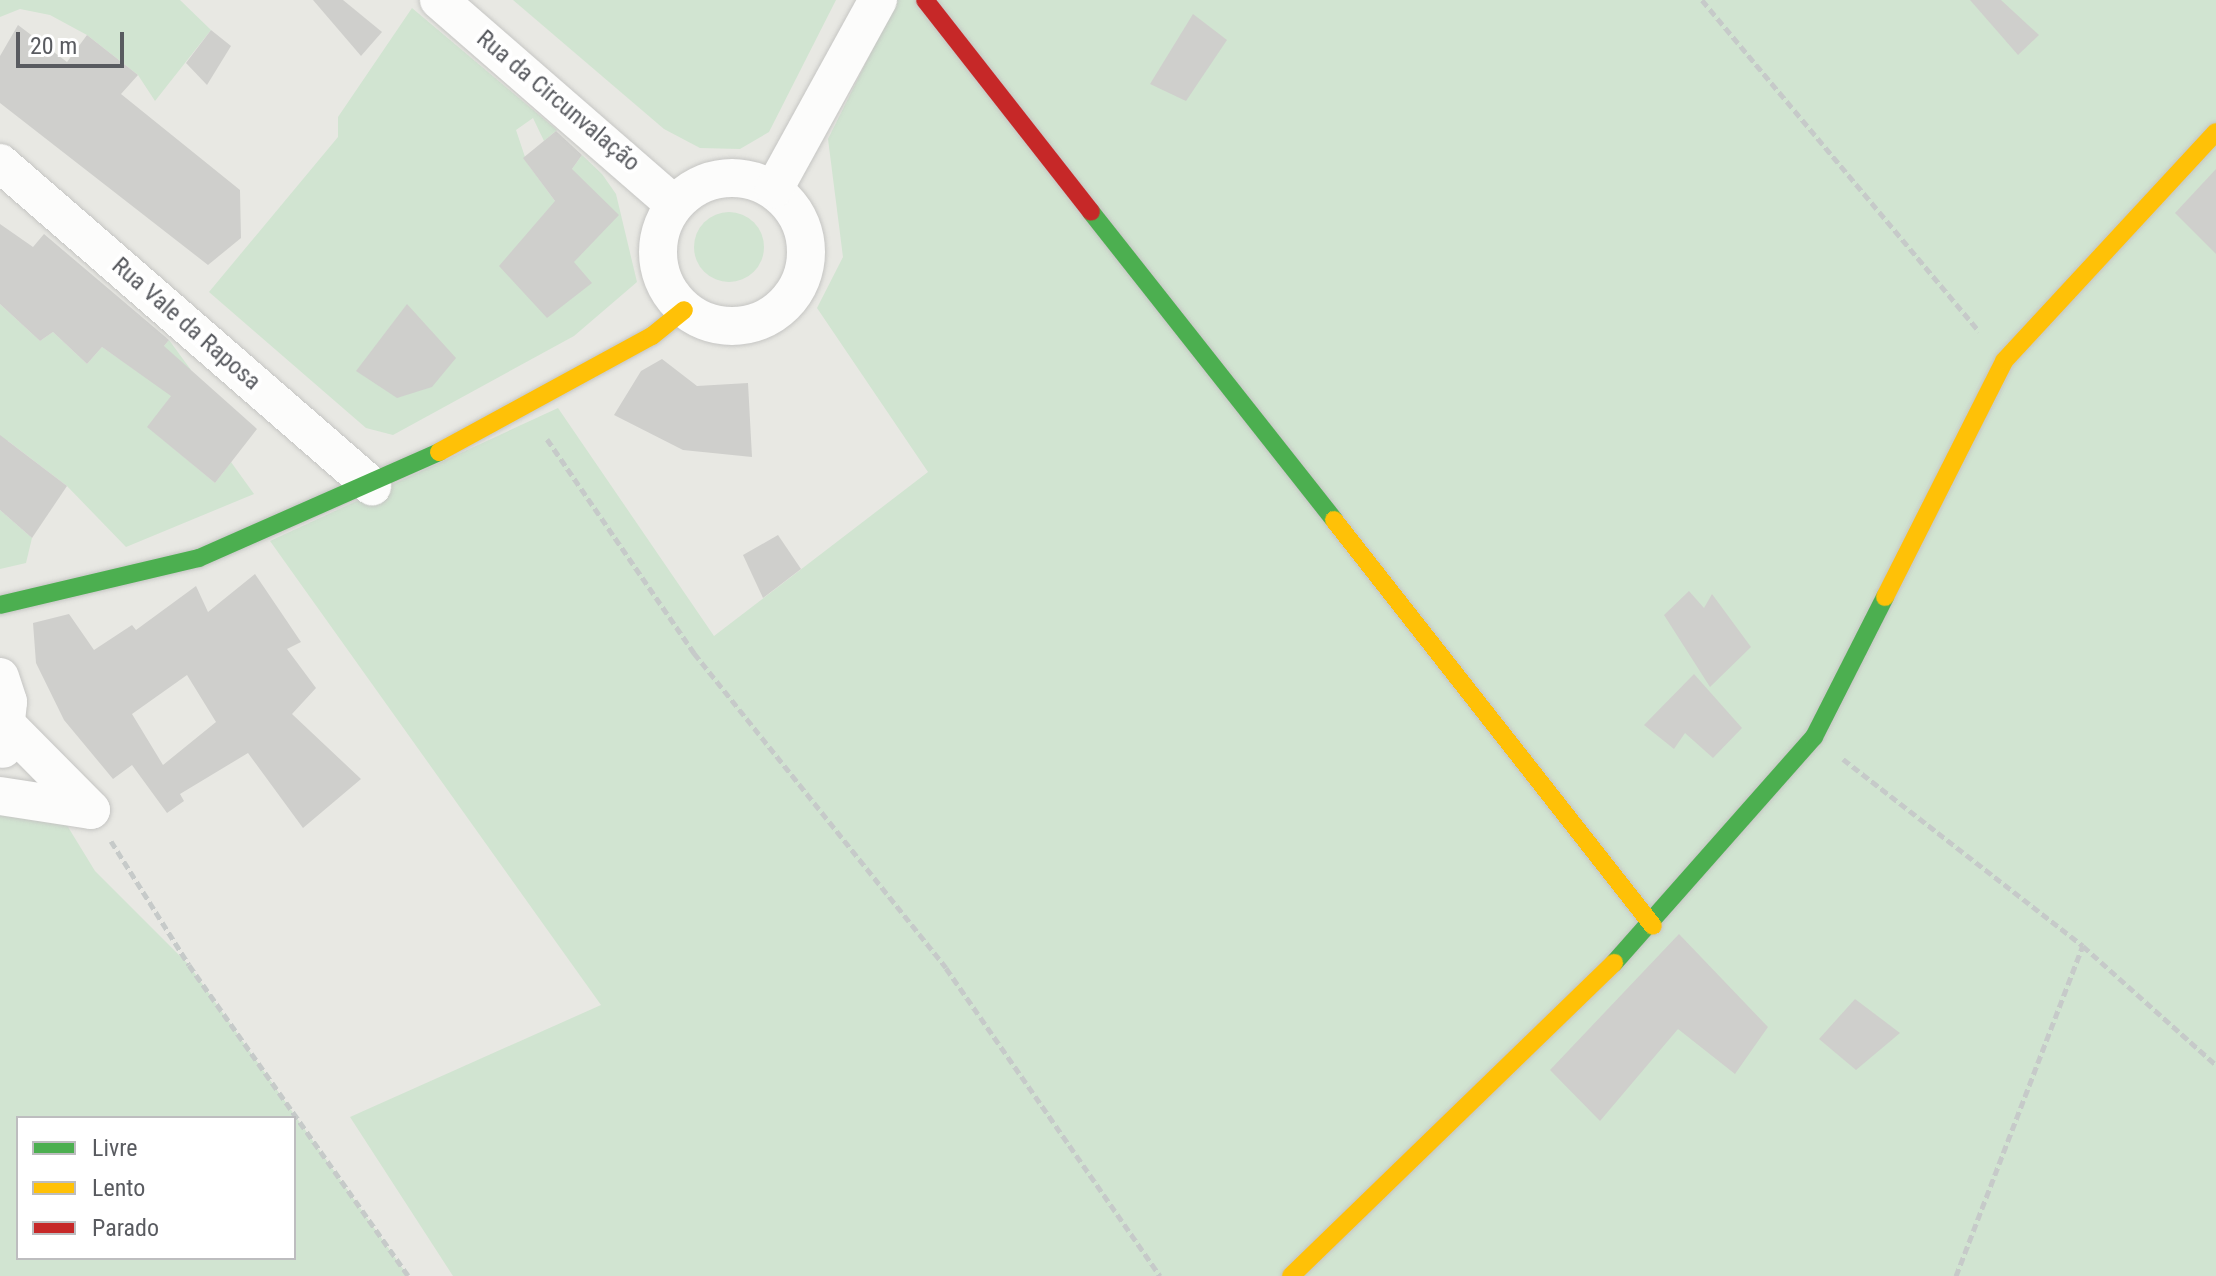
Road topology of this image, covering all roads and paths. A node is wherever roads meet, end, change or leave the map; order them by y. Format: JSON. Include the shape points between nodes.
{"nodes":[{"id":1,"x":439,"y":0,"type":"edge"},
{"id":2,"x":878,"y":0,"type":"edge"},
{"id":3,"x":925,"y":0,"type":"edge"},
{"id":4,"x":1702,"y":0,"type":"edge"},
{"id":5,"x":2216,"y":132,"type":"edge"},
{"id":6,"x":0,"y":163,"type":"edge"},
{"id":7,"x":774,"y":189,"type":"junction"},
{"id":8,"x":674,"y":204,"type":"junction"},
{"id":9,"x":684,"y":310,"type":"junction"},
{"id":10,"x":2004,"y":361,"type":"junction"},
{"id":11,"x":526,"y":409,"type":"junction"},
{"id":12,"x":372,"y":486,"type":"junction"},
{"id":13,"x":4,"y":613,"type":"edge"},
{"id":14,"x":0,"y":677,"type":"edge"},
{"id":15,"x":1814,"y":737,"type":"junction"},
{"id":16,"x":4,"y":740,"type":"edge"},
{"id":17,"x":0,"y":796,"type":"edge"},
{"id":18,"x":91,"y":810,"type":"junction"},
{"id":19,"x":1653,"y":926,"type":"junction"},
{"id":20,"x":2083,"y":946,"type":"junction"},
{"id":21,"x":2216,"y":1065,"type":"edge"},
{"id":22,"x":295,"y":1116,"type":"edge"},
{"id":23,"x":296,"y":1117,"type":"edge"},
{"id":24,"x":408,"y":1276,"type":"edge"},
{"id":25,"x":1160,"y":1276,"type":"edge"},
{"id":26,"x":1291,"y":1276,"type":"edge"},
{"id":27,"x":1956,"y":1276,"type":"edge"}],
"edges":[{"from":1,"to":8,"type":"street","name":"Rua da Circunvalação"},
{"from":2,"to":7,"type":"street"},
{"from":3,"to":19,"type":"street"},
{"from":4,"to":10,"type":"path"},
{"from":5,"to":10,"type":"street"},
{"from":6,"to":12,"type":"street","name":"Rua Vale da Raposa"},
{"from":7,"to":8,"type":"street","via":[[732,177],[691,189]]},
{"from":7,"to":9,"type":"street","via":[[803,227],[807,251],[792,297],[775,314],[741,325],[705,322]]},
{"from":8,"to":9,"type":"street","via":[[662,224],[659,270]]},
{"from":9,"to":11,"type":"street","via":[[652,336]]},
{"from":10,"to":15,"type":"street"},
{"from":11,"to":12,"type":"street"},
{"from":11,"to":25,"type":"path","via":[[694,653],[946,968]]},
{"from":12,"to":13,"type":"street","via":[[199,558]]},
{"from":14,"to":16,"type":"street"},
{"from":15,"to":19,"type":"street"},
{"from":15,"to":20,"type":"path"},
{"from":16,"to":18,"type":"street"},
{"from":17,"to":18,"type":"street"},
{"from":18,"to":22,"type":"path","via":[[189,965]]},
{"from":19,"to":26,"type":"street"},
{"from":20,"to":21,"type":"path"},
{"from":20,"to":27,"type":"path"},
{"from":23,"to":24,"type":"path"}]}
